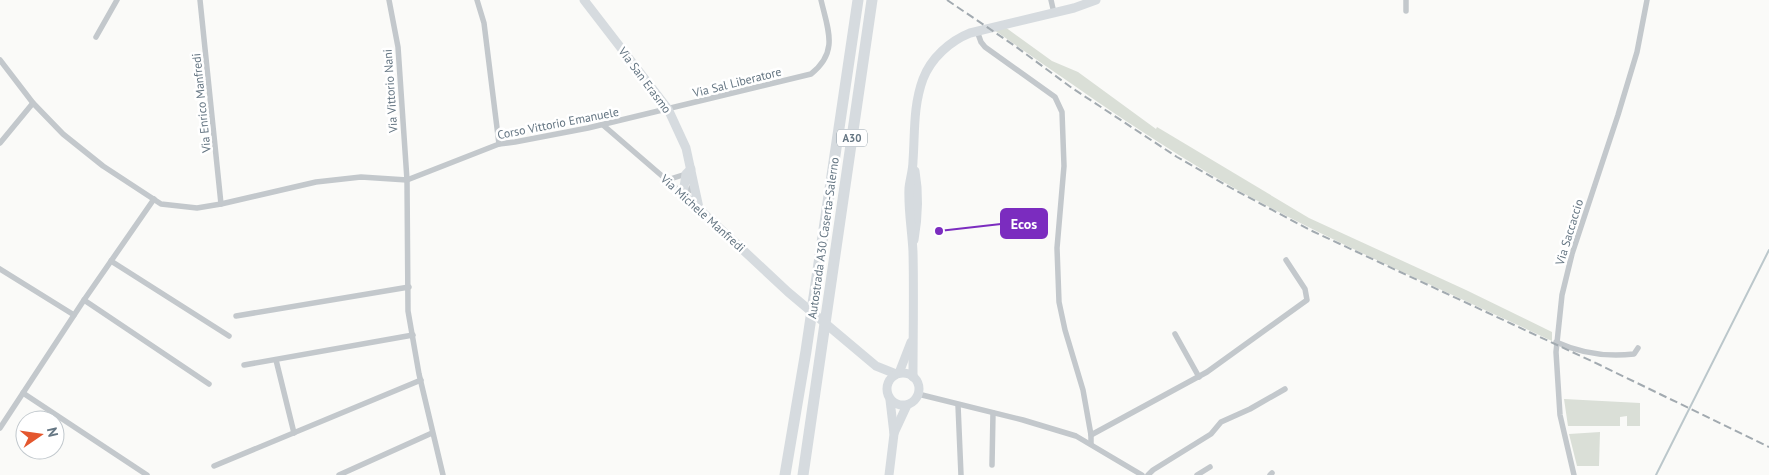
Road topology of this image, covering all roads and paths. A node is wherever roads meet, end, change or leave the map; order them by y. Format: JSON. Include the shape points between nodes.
{"nodes":[{"id":1,"x":117,"y":0,"type":"edge"},
{"id":2,"x":200,"y":0,"type":"edge"},
{"id":3,"x":389,"y":0,"type":"edge"},
{"id":4,"x":477,"y":0,"type":"edge"},
{"id":5,"x":584,"y":0,"type":"edge"},
{"id":6,"x":821,"y":0,"type":"edge"},
{"id":7,"x":858,"y":0,"type":"edge"},
{"id":8,"x":872,"y":0,"type":"edge"},
{"id":9,"x":1051,"y":0,"type":"edge"},
{"id":10,"x":1096,"y":0,"type":"edge"},
{"id":11,"x":1406,"y":0,"type":"edge"},
{"id":12,"x":1647,"y":0,"type":"edge"},
{"id":13,"x":1406,"y":11,"type":"dead end"},
{"id":14,"x":1054,"y":13,"type":"junction"},
{"id":15,"x":974,"y":32,"type":"junction"},
{"id":16,"x":96,"y":37,"type":"dead end"},
{"id":17,"x":0,"y":60,"type":"edge"},
{"id":18,"x":33,"y":103,"type":"junction"},
{"id":19,"x":668,"y":109,"type":"junction"},
{"id":20,"x":603,"y":125,"type":"junction"},
{"id":21,"x":0,"y":143,"type":"edge"},
{"id":22,"x":499,"y":144,"type":"junction"},
{"id":23,"x":688,"y":172,"type":"junction"},
{"id":24,"x":407,"y":180,"type":"junction"},
{"id":25,"x":667,"y":180,"type":"junction"},
{"id":26,"x":693,"y":185,"type":"junction"},
{"id":27,"x":683,"y":194,"type":"junction"},
{"id":28,"x":154,"y":199,"type":"junction"},
{"id":29,"x":221,"y":204,"type":"junction"},
{"id":30,"x":699,"y":208,"type":"junction"},
{"id":31,"x":1286,"y":260,"type":"dead end"},
{"id":32,"x":111,"y":261,"type":"junction"},
{"id":33,"x":0,"y":269,"type":"edge"},
{"id":34,"x":409,"y":287,"type":"junction"},
{"id":35,"x":84,"y":300,"type":"junction"},
{"id":36,"x":74,"y":315,"type":"junction"},
{"id":37,"x":236,"y":316,"type":"dead end"},
{"id":38,"x":913,"y":334,"type":"junction"},
{"id":39,"x":1175,"y":334,"type":"dead end"},
{"id":40,"x":413,"y":335,"type":"junction"},
{"id":41,"x":229,"y":336,"type":"dead end"},
{"id":42,"x":1556,"y":342,"type":"junction"},
{"id":43,"x":1638,"y":348,"type":"dead end"},
{"id":44,"x":276,"y":360,"type":"junction"},
{"id":45,"x":244,"y":365,"type":"dead end"},
{"id":46,"x":876,"y":366,"type":"junction"},
{"id":47,"x":897,"y":374,"type":"junction"},
{"id":48,"x":913,"y":377,"type":"junction"},
{"id":49,"x":1199,"y":377,"type":"junction"},
{"id":50,"x":421,"y":380,"type":"junction"},
{"id":51,"x":209,"y":384,"type":"dead end"},
{"id":52,"x":887,"y":386,"type":"junction"},
{"id":53,"x":1285,"y":389,"type":"dead end"},
{"id":54,"x":23,"y":393,"type":"junction"},
{"id":55,"x":918,"y":394,"type":"junction"},
{"id":56,"x":890,"y":400,"type":"junction"},
{"id":57,"x":958,"y":404,"type":"junction"},
{"id":58,"x":907,"y":405,"type":"junction"},
{"id":59,"x":993,"y":413,"type":"junction"},
{"id":60,"x":0,"y":428,"type":"edge"},
{"id":61,"x":294,"y":432,"type":"junction"},
{"id":62,"x":432,"y":433,"type":"junction"},
{"id":63,"x":894,"y":434,"type":"junction"},
{"id":64,"x":1091,"y":435,"type":"junction"},
{"id":65,"x":1091,"y":444,"type":"junction"},
{"id":66,"x":992,"y":465,"type":"dead end"},
{"id":67,"x":214,"y":466,"type":"dead end"},
{"id":68,"x":1210,"y":467,"type":"dead end"},
{"id":69,"x":1138,"y":474,"type":"edge"},
{"id":70,"x":147,"y":475,"type":"edge"},
{"id":71,"x":339,"y":475,"type":"edge"},
{"id":72,"x":443,"y":475,"type":"edge"},
{"id":73,"x":785,"y":475,"type":"edge"},
{"id":74,"x":803,"y":475,"type":"edge"},
{"id":75,"x":889,"y":475,"type":"edge"},
{"id":76,"x":961,"y":475,"type":"edge"},
{"id":77,"x":1148,"y":475,"type":"edge"},
{"id":78,"x":1197,"y":475,"type":"edge"},
{"id":79,"x":1574,"y":475,"type":"edge"}],
"edges":[{"from":1,"to":16,"type":"street"},
{"from":2,"to":29,"type":"street","name":"Via Enrico Manfredi"},
{"from":3,"to":24,"type":"street","name":"Via Vittorio Nani","via":[[398,47]]},
{"from":4,"to":22,"type":"street","via":[[484,23]]},
{"from":5,"to":19,"type":"main road","name":"Via San Erasmo"},
{"from":6,"to":19,"type":"street","name":"Via Sal Liberatore","via":[[830,41],[822,65],[811,74]]},
{"from":7,"to":73,"type":"highway","name":"Autostrada A30 Caserta-Salerno","number":"A30"},
{"from":8,"to":74,"type":"highway","name":"Autostrada A30 Caserta-Salerno","number":"A30"},
{"from":9,"to":14,"type":"street"},
{"from":10,"to":14,"type":"main road"},
{"from":11,"to":13,"type":"street"},
{"from":12,"to":42,"type":"street","name":"Via Saccaccio","via":[[1637,52],[1572,254],[1562,295]]},
{"from":14,"to":15,"type":"main road"},
{"from":15,"to":38,"type":"main road","via":[[948,45],[937,56],[924,77],[915,114],[909,187]]},
{"from":15,"to":64,"type":"street","via":[[985,47],[1055,97],[1062,112],[1064,166],[1057,248],[1059,302],[1083,390]]},
{"from":17,"to":18,"type":"street"},
{"from":18,"to":21,"type":"street"},
{"from":18,"to":28,"type":"street","via":[[63,134],[103,166]]},
{"from":19,"to":20,"type":"street","name":"Corso Vittorio Emanuele"},
{"from":19,"to":23,"type":"main road","name":"Via San Erasmo","via":[[686,148]]},
{"from":20,"to":22,"type":"street","name":"Corso Vittorio Emanuele"},
{"from":20,"to":25,"type":"street","name":"Via Michele Manfredi"},
{"from":22,"to":24,"type":"street","name":"Corso Vittorio Emanuele"},
{"from":23,"to":25,"type":"street"},
{"from":23,"to":26,"type":"main road","name":"Via San Erasmo"},
{"from":23,"to":27,"type":"main road","name":"Via San Erasmo"},
{"from":24,"to":29,"type":"street","name":"Corso Vittorio Emanuele","via":[[361,177],[316,182]]},
{"from":24,"to":34,"type":"street","name":"Via Vittorio Nani"},
{"from":25,"to":27,"type":"street","name":"Via Michele Manfredi"},
{"from":26,"to":27,"type":"street"},
{"from":26,"to":30,"type":"main road","name":"Via San Erasmo"},
{"from":27,"to":30,"type":"main road","name":"Via Michele Manfredi"},
{"from":28,"to":29,"type":"street","name":"Corso Vittorio Emanuele","via":[[161,204],[197,208]]},
{"from":28,"to":32,"type":"street"},
{"from":30,"to":46,"type":"main road","name":"Via Michele Manfredi"},
{"from":31,"to":49,"type":"street","via":[[1305,289],[1307,300]]},
{"from":32,"to":35,"type":"street"},
{"from":32,"to":41,"type":"street"},
{"from":33,"to":36,"type":"street"},
{"from":34,"to":37,"type":"street"},
{"from":34,"to":40,"type":"street","name":"Via Vittorio Nani","via":[[408,311]]},
{"from":35,"to":36,"type":"street"},
{"from":35,"to":51,"type":"street"},
{"from":36,"to":54,"type":"street"},
{"from":38,"to":47,"type":"main road"},
{"from":38,"to":48,"type":"main road"},
{"from":39,"to":49,"type":"street"},
{"from":40,"to":44,"type":"street"},
{"from":40,"to":50,"type":"street","name":"Via Vittorio Nani"},
{"from":42,"to":43,"type":"street","via":[[1580,351],[1608,354],[1634,354]]},
{"from":42,"to":79,"type":"street","name":"Via Saccaccio","via":[[1560,415]]},
{"from":44,"to":45,"type":"street"},
{"from":44,"to":61,"type":"street"},
{"from":46,"to":47,"type":"main road"},
{"from":46,"to":52,"type":"main road"},
{"from":47,"to":48,"type":"main road"},
{"from":47,"to":52,"type":"main road","via":[[891,377]]},
{"from":48,"to":55,"type":"main road","via":[[918,385]]},
{"from":49,"to":64,"type":"street"},
{"from":50,"to":61,"type":"street"},
{"from":50,"to":62,"type":"street","name":"Via Vittorio Nani"},
{"from":52,"to":56,"type":"main road"},
{"from":53,"to":77,"type":"street","via":[[1220,422],[1211,434]]},
{"from":54,"to":60,"type":"street"},
{"from":54,"to":70,"type":"street"},
{"from":55,"to":57,"type":"street"},
{"from":55,"to":58,"type":"main road"},
{"from":56,"to":58,"type":"main road","via":[[898,405]]},
{"from":56,"to":63,"type":"main road"},
{"from":57,"to":59,"type":"street"},
{"from":57,"to":76,"type":"street"},
{"from":58,"to":63,"type":"main road"},
{"from":59,"to":65,"type":"street","via":[[1076,436]]},
{"from":59,"to":66,"type":"street"},
{"from":61,"to":67,"type":"street"},
{"from":62,"to":71,"type":"street"},
{"from":62,"to":72,"type":"street","name":"Via Vittorio Nani"},
{"from":63,"to":75,"type":"main road"},
{"from":64,"to":65,"type":"street"},
{"from":65,"to":69,"type":"street"},
{"from":68,"to":78,"type":"street"}]}
